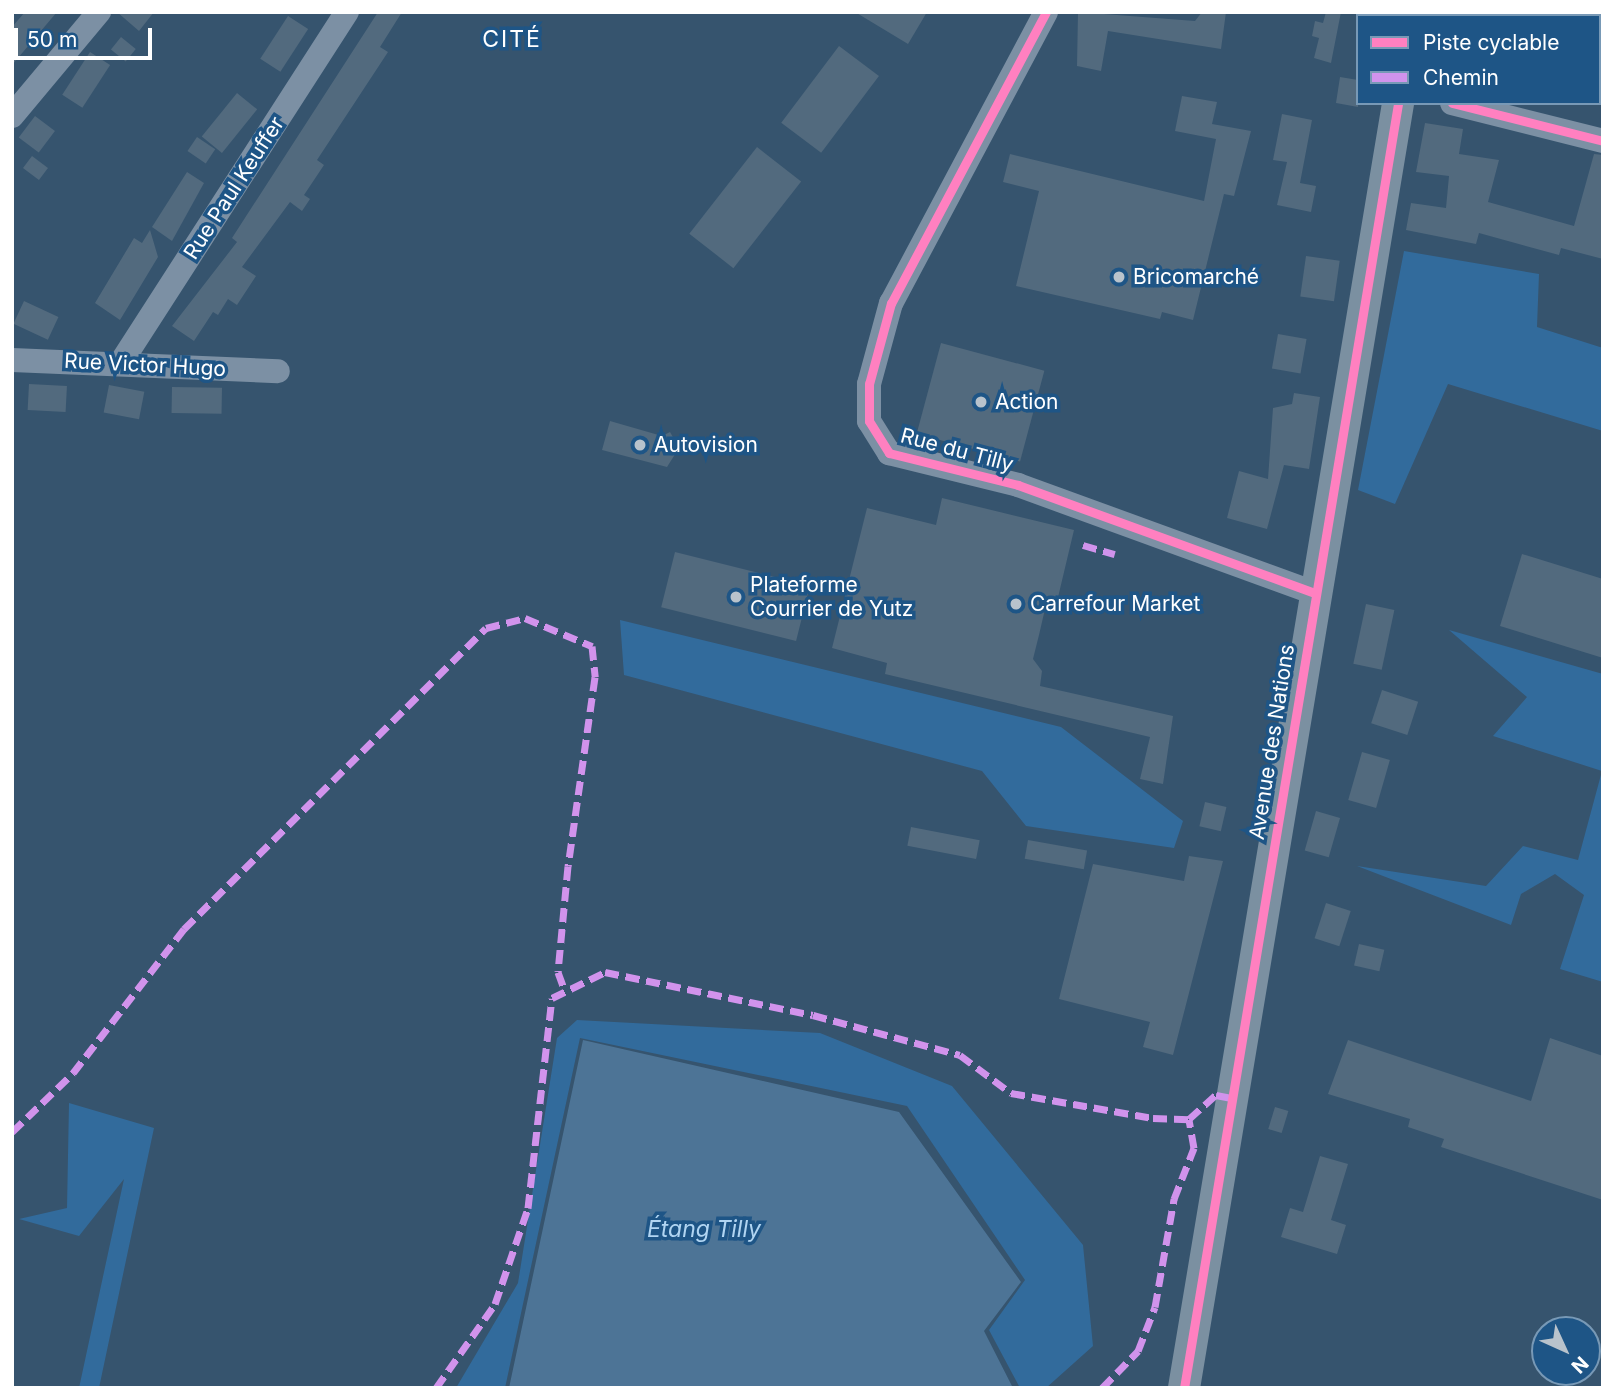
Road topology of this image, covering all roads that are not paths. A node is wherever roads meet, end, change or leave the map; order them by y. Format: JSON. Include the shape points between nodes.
{"nodes":[{"id":1,"x":99,"y":12,"type":"edge"},
{"id":2,"x":347,"y":12,"type":"edge"},
{"id":3,"x":1046,"y":12,"type":"edge"},
{"id":4,"x":1398,"y":105,"type":"edge"},
{"id":5,"x":1460,"y":105,"type":"edge"},
{"id":6,"x":12,"y":116,"type":"edge"},
{"id":7,"x":1603,"y":141,"type":"edge"},
{"id":8,"x":12,"y":360,"type":"edge"},
{"id":9,"x":120,"y":364,"type":"junction"},
{"id":10,"x":278,"y":371,"type":"dead end"},
{"id":11,"x":1314,"y":593,"type":"junction"},
{"id":12,"x":1184,"y":1388,"type":"edge"}],
"edges":[{"from":1,"to":6,"type":"street"},
{"from":2,"to":9,"type":"street","name":"Rue Paul Keuffer"},
{"from":3,"to":11,"type":"street","name":"Rue du Tilly","via":[[891,303],[869,384],[869,421],[889,453],[1018,485]]},
{"from":4,"to":11,"type":"main road","name":"Avenue des Nations"},
{"from":5,"to":7,"type":"street"},
{"from":8,"to":9,"type":"street","name":"Rue Victor Hugo"},
{"from":9,"to":10,"type":"street","name":"Rue Victor Hugo"},
{"from":11,"to":12,"type":"main road","name":"Avenue des Nations"}]}
